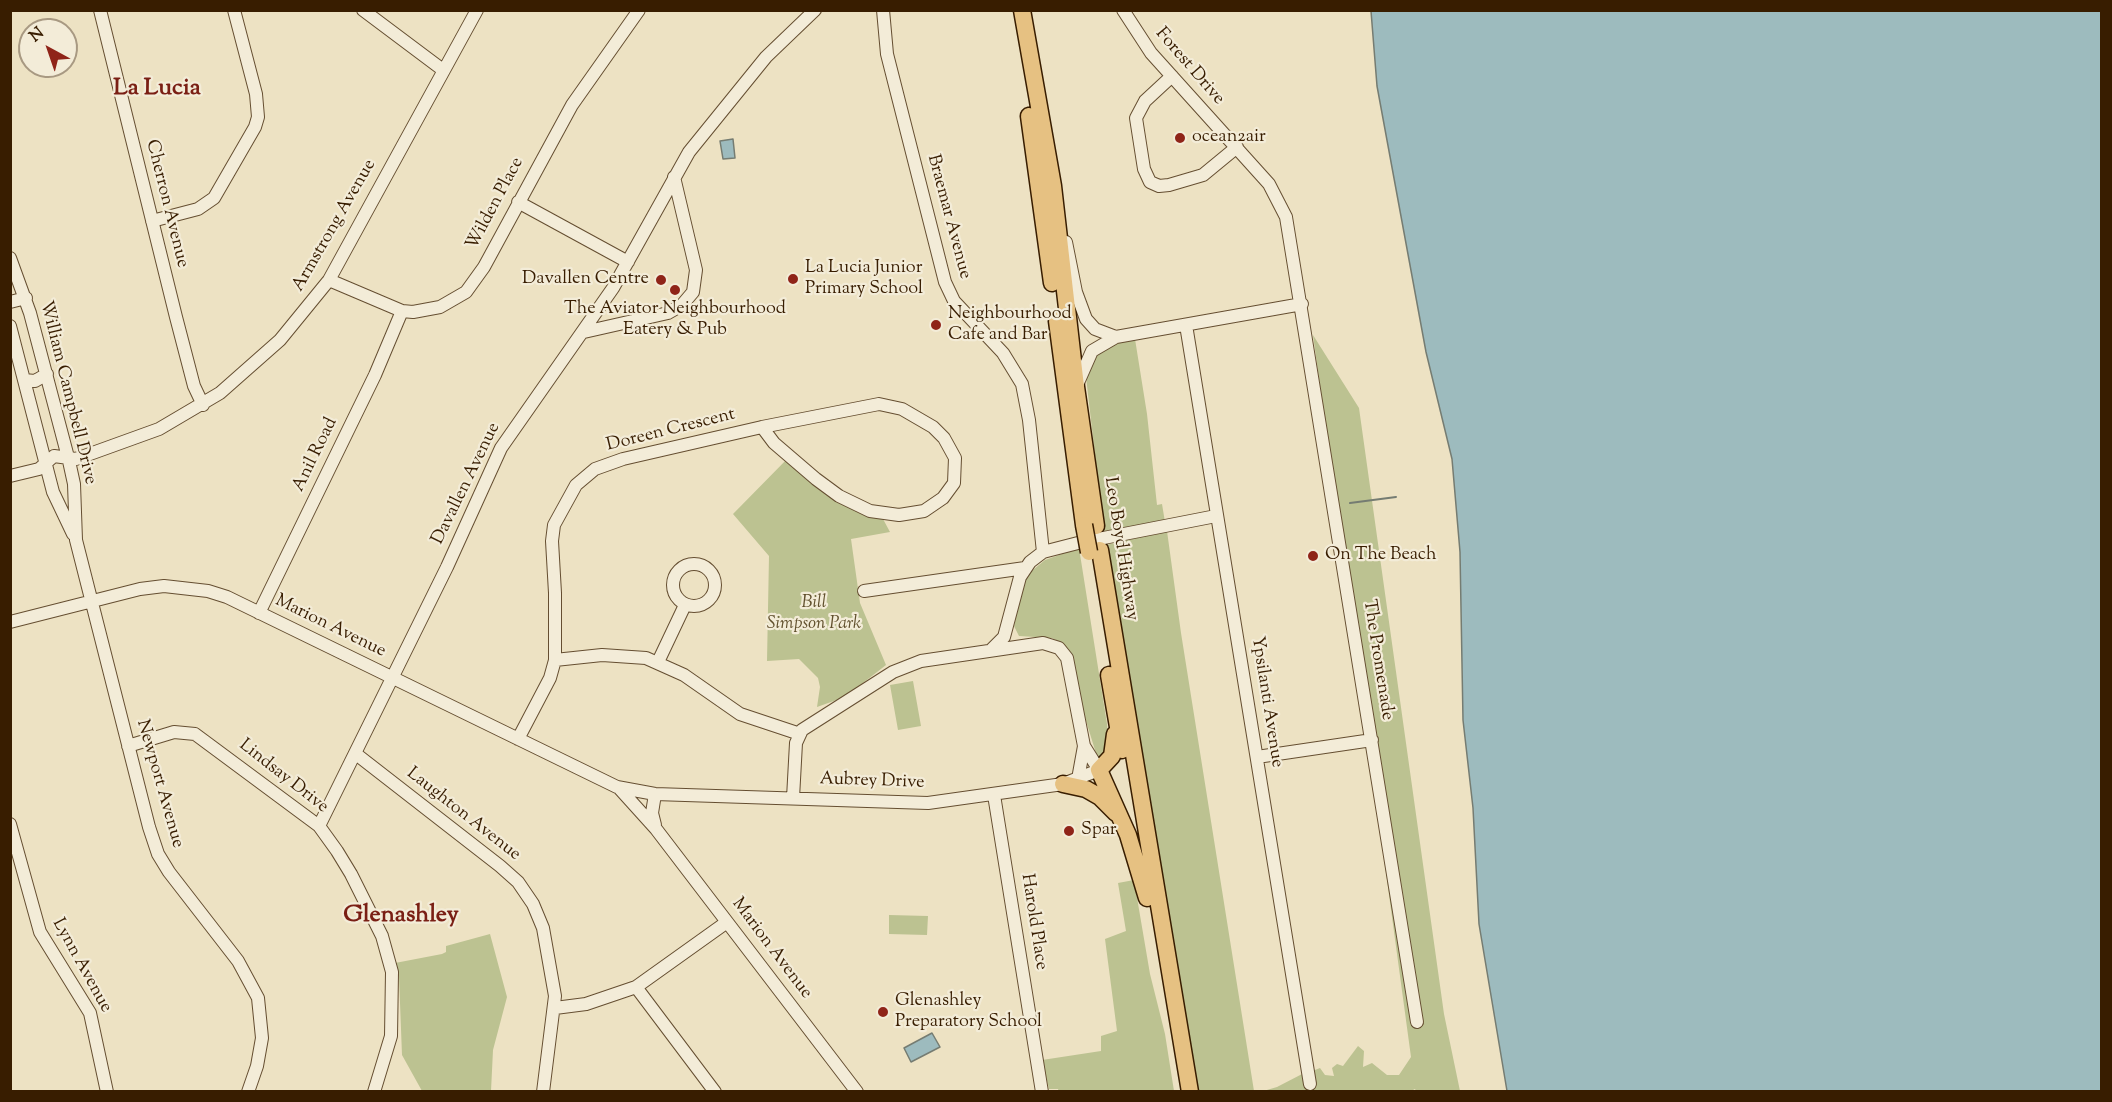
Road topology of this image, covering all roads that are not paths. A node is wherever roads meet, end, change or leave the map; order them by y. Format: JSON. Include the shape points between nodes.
{"nodes":[{"id":1,"x":100,"y":10,"type":"edge"},
{"id":2,"x":234,"y":10,"type":"edge"},
{"id":3,"x":363,"y":10,"type":"edge"},
{"id":4,"x":477,"y":10,"type":"edge"},
{"id":5,"x":639,"y":10,"type":"edge"},
{"id":6,"x":815,"y":10,"type":"edge"},
{"id":7,"x":883,"y":10,"type":"edge"},
{"id":8,"x":1010,"y":10,"type":"edge"},
{"id":9,"x":1022,"y":10,"type":"edge"},
{"id":10,"x":1123,"y":10,"type":"edge"},
{"id":11,"x":443,"y":70,"type":"junction"},
{"id":12,"x":1172,"y":76,"type":"junction"},
{"id":13,"x":1237,"y":147,"type":"junction"},
{"id":14,"x":674,"y":177,"type":"junction"},
{"id":15,"x":1053,"y":186,"type":"junction"},
{"id":16,"x":661,"y":201,"type":"junction"},
{"id":17,"x":518,"y":202,"type":"junction"},
{"id":18,"x":683,"y":214,"type":"junction"},
{"id":19,"x":152,"y":221,"type":"junction"},
{"id":20,"x":10,"y":258,"type":"edge"},
{"id":21,"x":628,"y":262,"type":"junction"},
{"id":22,"x":329,"y":280,"type":"junction"},
{"id":23,"x":26,"y":298,"type":"junction"},
{"id":24,"x":10,"y":302,"type":"edge"},
{"id":25,"x":1302,"y":304,"type":"junction"},
{"id":26,"x":402,"y":310,"type":"junction"},
{"id":27,"x":1186,"y":325,"type":"junction"},
{"id":28,"x":10,"y":326,"type":"edge"},
{"id":29,"x":584,"y":332,"type":"junction"},
{"id":30,"x":1116,"y":337,"type":"junction"},
{"id":31,"x":43,"y":358,"type":"junction"},
{"id":32,"x":20,"y":363,"type":"junction"},
{"id":33,"x":47,"y":374,"type":"junction"},
{"id":34,"x":24,"y":380,"type":"junction"},
{"id":35,"x":1076,"y":387,"type":"junction"},
{"id":36,"x":203,"y":405,"type":"junction"},
{"id":37,"x":762,"y":427,"type":"junction"},
{"id":38,"x":71,"y":461,"type":"junction"},
{"id":39,"x":44,"y":468,"type":"junction"},
{"id":40,"x":10,"y":476,"type":"edge"},
{"id":41,"x":1216,"y":516,"type":"junction"},
{"id":42,"x":1090,"y":526,"type":"junction"},
{"id":43,"x":76,"y":540,"type":"junction"},
{"id":44,"x":1094,"y":551,"type":"junction"},
{"id":45,"x":1043,"y":552,"type":"junction"},
{"id":46,"x":1025,"y":568,"type":"junction"},
{"id":47,"x":864,"y":591,"type":"dead end"},
{"id":48,"x":92,"y":601,"type":"junction"},
{"id":49,"x":685,"y":605,"type":"dead end"},
{"id":50,"x":259,"y":613,"type":"junction"},
{"id":51,"x":10,"y":622,"type":"edge"},
{"id":52,"x":1007,"y":627,"type":"junction"},
{"id":53,"x":1027,"y":645,"type":"junction"},
{"id":54,"x":991,"y":650,"type":"junction"},
{"id":55,"x":555,"y":660,"type":"junction"},
{"id":56,"x":658,"y":662,"type":"junction"},
{"id":57,"x":393,"y":677,"type":"junction"},
{"id":58,"x":1116,"y":718,"type":"junction"},
{"id":59,"x":800,"y":734,"type":"junction"},
{"id":60,"x":518,"y":739,"type":"junction"},
{"id":61,"x":1372,"y":741,"type":"junction"},
{"id":62,"x":128,"y":746,"type":"junction"},
{"id":63,"x":1084,"y":746,"type":"junction"},
{"id":64,"x":356,"y":754,"type":"junction"},
{"id":65,"x":1257,"y":757,"type":"junction"},
{"id":66,"x":1099,"y":770,"type":"junction"},
{"id":67,"x":1070,"y":782,"type":"junction"},
{"id":68,"x":617,"y":787,"type":"junction"},
{"id":69,"x":640,"y":793,"type":"joint"},
{"id":70,"x":655,"y":794,"type":"junction"},
{"id":71,"x":994,"y":795,"type":"junction"},
{"id":72,"x":793,"y":798,"type":"junction"},
{"id":73,"x":10,"y":824,"type":"edge"},
{"id":74,"x":320,"y":826,"type":"junction"},
{"id":75,"x":656,"y":829,"type":"junction"},
{"id":76,"x":1128,"y":835,"type":"junction"},
{"id":77,"x":1147,"y":898,"type":"junction"},
{"id":78,"x":727,"y":922,"type":"junction"},
{"id":79,"x":636,"y":987,"type":"junction"},
{"id":80,"x":555,"y":1008,"type":"junction"},
{"id":81,"x":1417,"y":1022,"type":"dead end"},
{"id":82,"x":1310,"y":1084,"type":"dead end"},
{"id":83,"x":107,"y":1092,"type":"edge"},
{"id":84,"x":248,"y":1092,"type":"edge"},
{"id":85,"x":374,"y":1092,"type":"edge"},
{"id":86,"x":543,"y":1092,"type":"edge"},
{"id":87,"x":715,"y":1092,"type":"edge"},
{"id":88,"x":857,"y":1092,"type":"edge"},
{"id":89,"x":1042,"y":1092,"type":"edge"},
{"id":90,"x":1179,"y":1092,"type":"edge"},
{"id":91,"x":1190,"y":1092,"type":"edge"}],
"edges":[{"from":1,"to":19,"type":"street","name":"Cherron Avenue"},
{"from":2,"to":19,"type":"street","via":[[256,94],[255,127],[214,198],[198,208]]},
{"from":3,"to":11,"type":"street"},
{"from":4,"to":11,"type":"street","name":"Armstrong Avenue"},
{"from":5,"to":17,"type":"street","name":"Wilden Place","via":[[594,70]]},
{"from":6,"to":14,"type":"street","name":"Davallen Avenue","via":[[734,93]]},
{"from":7,"to":45,"type":"street","name":"Braemar Avenue","via":[[887,54],[945,282],[961,310],[1003,353],[1022,384]]},
{"from":8,"to":42,"type":"highway","name":"Leo Boyd Highway"},
{"from":9,"to":15,"type":"highway","name":"Leo Boyd Highway"},
{"from":10,"to":12,"type":"street","name":"Forest Drive","via":[[1143,43]]},
{"from":11,"to":22,"type":"street","name":"Armstrong Avenue"},
{"from":12,"to":13,"type":"street","name":"Forest Drive"},
{"from":12,"to":13,"type":"street","via":[[1145,101],[1136,118],[1144,169],[1150,182],[1169,185],[1195,178]]},
{"from":13,"to":25,"type":"street","name":"Forest Drive","via":[[1283,207]]},
{"from":14,"to":16,"type":"street","name":"Davallen Avenue"},
{"from":14,"to":18,"type":"street"},
{"from":15,"to":30,"type":"street","via":[[1080,306],[1095,329]]},
{"from":15,"to":35,"type":"highway","name":"Leo Boyd Highway"},
{"from":16,"to":18,"type":"street"},
{"from":16,"to":21,"type":"street","name":"Davallen Avenue"},
{"from":17,"to":21,"type":"street"},
{"from":17,"to":26,"type":"street","name":"Wilden Place","via":[[484,267],[466,292],[433,309]]},
{"from":18,"to":29,"type":"street","via":[[696,270],[696,285],[688,298],[676,309],[656,317]]},
{"from":19,"to":36,"type":"street","name":"Cherron Avenue","via":[[194,386]]},
{"from":20,"to":23,"type":"street","name":"William Campbell Drive"},
{"from":21,"to":29,"type":"street","name":"Davallen Avenue"},
{"from":22,"to":26,"type":"street","name":"Wilden Place"},
{"from":22,"to":36,"type":"street","name":"Armstrong Avenue","via":[[280,340]]},
{"from":23,"to":24,"type":"street"},
{"from":23,"to":31,"type":"street","name":"William Campbell Drive"},
{"from":25,"to":27,"type":"street"},
{"from":25,"to":61,"type":"street","name":"The Promenade"},
{"from":26,"to":50,"type":"street","name":"Anil Road","via":[[375,375]]},
{"from":27,"to":30,"type":"street"},
{"from":27,"to":41,"type":"street","name":"Ypsilanti Avenue"},
{"from":28,"to":32,"type":"street","name":"William Campbell Drive"},
{"from":29,"to":57,"type":"street","name":"Davallen Avenue","via":[[501,448]]},
{"from":30,"to":35,"type":"street","via":[[1092,351]]},
{"from":31,"to":32,"type":"street","via":[[31,357]]},
{"from":31,"to":33,"type":"street","name":"William Campbell Drive"},
{"from":32,"to":34,"type":"street","name":"William Campbell Drive"},
{"from":33,"to":34,"type":"street","via":[[35,381]]},
{"from":33,"to":38,"type":"street","name":"William Campbell Drive"},
{"from":34,"to":39,"type":"street","name":"William Campbell Drive"},
{"from":35,"to":42,"type":"highway","name":"Leo Boyd Highway"},
{"from":36,"to":38,"type":"street","name":"Armstrong Avenue","via":[[139,438]]},
{"from":37,"to":37,"type":"street","name":"Doreen Crescent","via":[[870,404],[894,406],[933,427],[944,438],[955,458],[954,483],[943,498],[924,511],[899,515],[870,511],[816,479],[774,443]]},
{"from":37,"to":55,"type":"street","name":"Doreen Crescent","via":[[623,459],[595,469],[576,484],[561,507],[553,530]]},
{"from":38,"to":39,"type":"street","via":[[54,456]]},
{"from":38,"to":39,"type":"street","via":[[60,475]]},
{"from":38,"to":43,"type":"street","name":"William Campbell Drive"},
{"from":39,"to":40,"type":"street"},
{"from":39,"to":43,"type":"street","name":"William Campbell Drive"},
{"from":41,"to":45,"type":"street"},
{"from":41,"to":65,"type":"street","name":"Ypsilanti Avenue"},
{"from":42,"to":44,"type":"highway","name":"Leo Boyd Highway"},
{"from":43,"to":48,"type":"street","name":"William Campbell Drive"},
{"from":44,"to":58,"type":"highway","name":"Leo Boyd Highway"},
{"from":44,"to":91,"type":"highway","name":"Leo Boyd Highway"},
{"from":45,"to":46,"type":"street"},
{"from":46,"to":47,"type":"street"},
{"from":46,"to":52,"type":"street"},
{"from":48,"to":50,"type":"street","name":"Marion Avenue","via":[[140,589],[185,587],[226,597]]},
{"from":48,"to":51,"type":"street","name":"Marion Avenue"},
{"from":48,"to":62,"type":"street","name":"Newport Avenue"},
{"from":49,"to":56,"type":"street"},
{"from":50,"to":57,"type":"street","name":"Marion Avenue"},
{"from":52,"to":53,"type":"street"},
{"from":52,"to":54,"type":"street","via":[[1003,641]]},
{"from":53,"to":54,"type":"street"},
{"from":53,"to":63,"type":"street","via":[[1054,645],[1067,658]]},
{"from":54,"to":59,"type":"street","via":[[908,665],[825,714]]},
{"from":55,"to":56,"type":"street","via":[[615,655]]},
{"from":55,"to":60,"type":"street","name":"Doreen Crescent","via":[[550,678]]},
{"from":56,"to":59,"type":"street","via":[[740,714]]},
{"from":57,"to":60,"type":"street","name":"Marion Avenue"},
{"from":57,"to":64,"type":"street","name":"Davallen Avenue"},
{"from":58,"to":66,"type":"highway","via":[[1112,756]]},
{"from":58,"to":77,"type":"highway","name":"Leo Boyd Highway"},
{"from":59,"to":72,"type":"street"},
{"from":60,"to":68,"type":"street","name":"Marion Avenue"},
{"from":61,"to":65,"type":"street"},
{"from":61,"to":81,"type":"street","name":"The Promenade"},
{"from":62,"to":74,"type":"street","name":"Lindsay Drive","via":[[174,732],[195,734]]},
{"from":62,"to":84,"type":"street","name":"Newport Avenue","via":[[158,854],[181,890],[238,961],[258,998],[262,1038]]},
{"from":63,"to":66,"type":"street"},
{"from":63,"to":67,"type":"street"},
{"from":64,"to":74,"type":"street","name":"Davallen Avenue"},
{"from":64,"to":80,"type":"street","name":"Laughton Avenue","via":[[500,866],[525,891],[543,928]]},
{"from":65,"to":82,"type":"street","name":"Ypsilanti Avenue"},
{"from":66,"to":67,"type":"street","name":"Aubrey Drive"},
{"from":66,"to":76,"type":"highway"},
{"from":67,"to":71,"type":"street","name":"Aubrey Drive"},
{"from":67,"to":76,"type":"highway","via":[[1100,796],[1116,813]]},
{"from":68,"to":69,"type":"street","name":"Marion Avenue"},
{"from":68,"to":75,"type":"street","name":"Marion Avenue"},
{"from":69,"to":70,"type":"street","name":"Aubrey Drive"},
{"from":70,"to":72,"type":"street","name":"Aubrey Drive"},
{"from":70,"to":75,"type":"street","via":[[652,813]]},
{"from":71,"to":72,"type":"street","name":"Aubrey Drive","via":[[928,803]]},
{"from":71,"to":89,"type":"street","name":"Harold Place"},
{"from":73,"to":83,"type":"street","name":"Lynn Avenue","via":[[40,932],[92,1019]]},
{"from":74,"to":85,"type":"street","name":"Lindsay Drive","via":[[368,905],[392,972],[392,1036]]},
{"from":75,"to":78,"type":"street","name":"Marion Avenue"},
{"from":76,"to":77,"type":"highway"},
{"from":77,"to":90,"type":"highway","name":"Leo Boyd Highway"},
{"from":78,"to":79,"type":"street"},
{"from":78,"to":88,"type":"street","name":"Marion Avenue"},
{"from":79,"to":80,"type":"street","via":[[586,1004]]},
{"from":79,"to":87,"type":"street"},
{"from":80,"to":86,"type":"street","name":"Laughton Avenue"}]}
